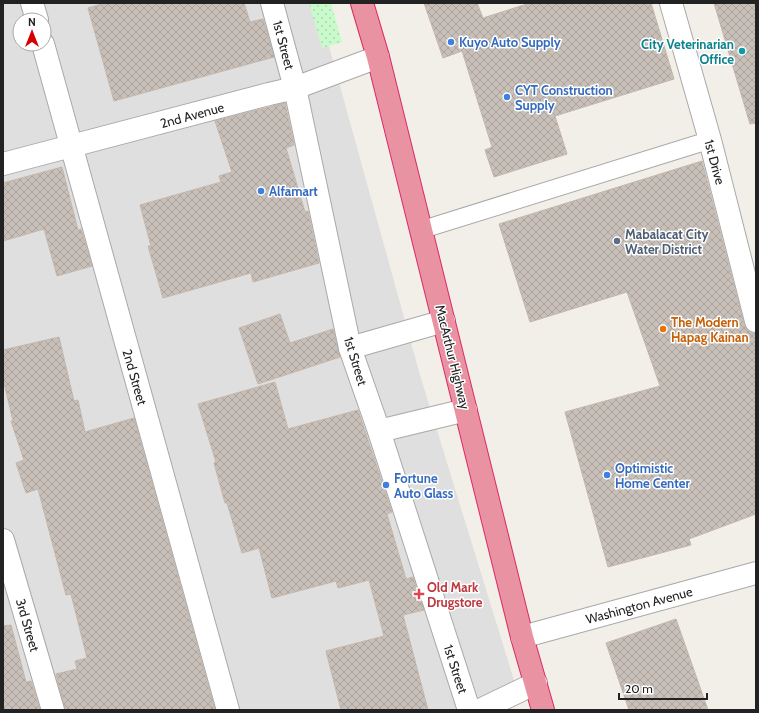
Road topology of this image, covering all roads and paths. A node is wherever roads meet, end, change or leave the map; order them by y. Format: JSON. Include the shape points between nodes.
{"nodes":[{"id":1,"x":272,"y":3,"type":"edge"},
{"id":2,"x":362,"y":3,"type":"edge"},
{"id":3,"x":671,"y":3,"type":"edge"},
{"id":4,"x":45,"y":52,"type":"edge"},
{"id":5,"x":378,"y":57,"type":"junction"},
{"id":6,"x":295,"y":88,"type":"junction"},
{"id":7,"x":710,"y":140,"type":"junction"},
{"id":8,"x":71,"y":147,"type":"junction"},
{"id":9,"x":3,"y":164,"type":"edge"},
{"id":10,"x":421,"y":230,"type":"junction"},
{"id":11,"x":444,"y":321,"type":"junction"},
{"id":12,"x":756,"y":321,"type":"edge"},
{"id":13,"x":350,"y":348,"type":"junction"},
{"id":14,"x":466,"y":410,"type":"junction"},
{"id":15,"x":379,"y":431,"type":"junction"},
{"id":16,"x":3,"y":540,"type":"edge"},
{"id":17,"x":756,"y":573,"type":"edge"},
{"id":18,"x":522,"y":637,"type":"junction"},
{"id":19,"x":536,"y":683,"type":"junction"},
{"id":20,"x":52,"y":710,"type":"edge"},
{"id":21,"x":228,"y":710,"type":"edge"},
{"id":22,"x":469,"y":710,"type":"edge"},
{"id":23,"x":480,"y":710,"type":"edge"},
{"id":24,"x":543,"y":710,"type":"edge"}],
"edges":[{"from":1,"to":6,"type":"street","name":"1st Street"},
{"from":2,"to":5,"type":"highway","name":"MacArthur Highway"},
{"from":3,"to":7,"type":"street","name":"1st Drive"},
{"from":4,"to":8,"type":"street","name":"2nd Street"},
{"from":5,"to":6,"type":"street","name":"2nd Avenue"},
{"from":5,"to":10,"type":"highway","name":"MacArthur Highway"},
{"from":6,"to":8,"type":"street","name":"2nd Avenue"},
{"from":6,"to":13,"type":"street","name":"1st Street"},
{"from":7,"to":10,"type":"lane"},
{"from":7,"to":12,"type":"street","name":"1st Drive"},
{"from":8,"to":9,"type":"street","name":"2nd Avenue"},
{"from":8,"to":21,"type":"street","name":"2nd Street"},
{"from":10,"to":11,"type":"highway","name":"MacArthur Highway"},
{"from":11,"to":13,"type":"street"},
{"from":11,"to":14,"type":"highway","name":"MacArthur Highway"},
{"from":13,"to":15,"type":"street","name":"1st Street"},
{"from":14,"to":15,"type":"street"},
{"from":14,"to":18,"type":"highway","name":"MacArthur Highway"},
{"from":15,"to":22,"type":"street","name":"1st Street"},
{"from":16,"to":20,"type":"street","name":"3rd Street"},
{"from":17,"to":18,"type":"street","name":"Washington Avenue"},
{"from":18,"to":19,"type":"highway","name":"MacArthur Highway"},
{"from":19,"to":23,"type":"street"},
{"from":19,"to":24,"type":"highway","name":"MacArthur Highway"}]}
